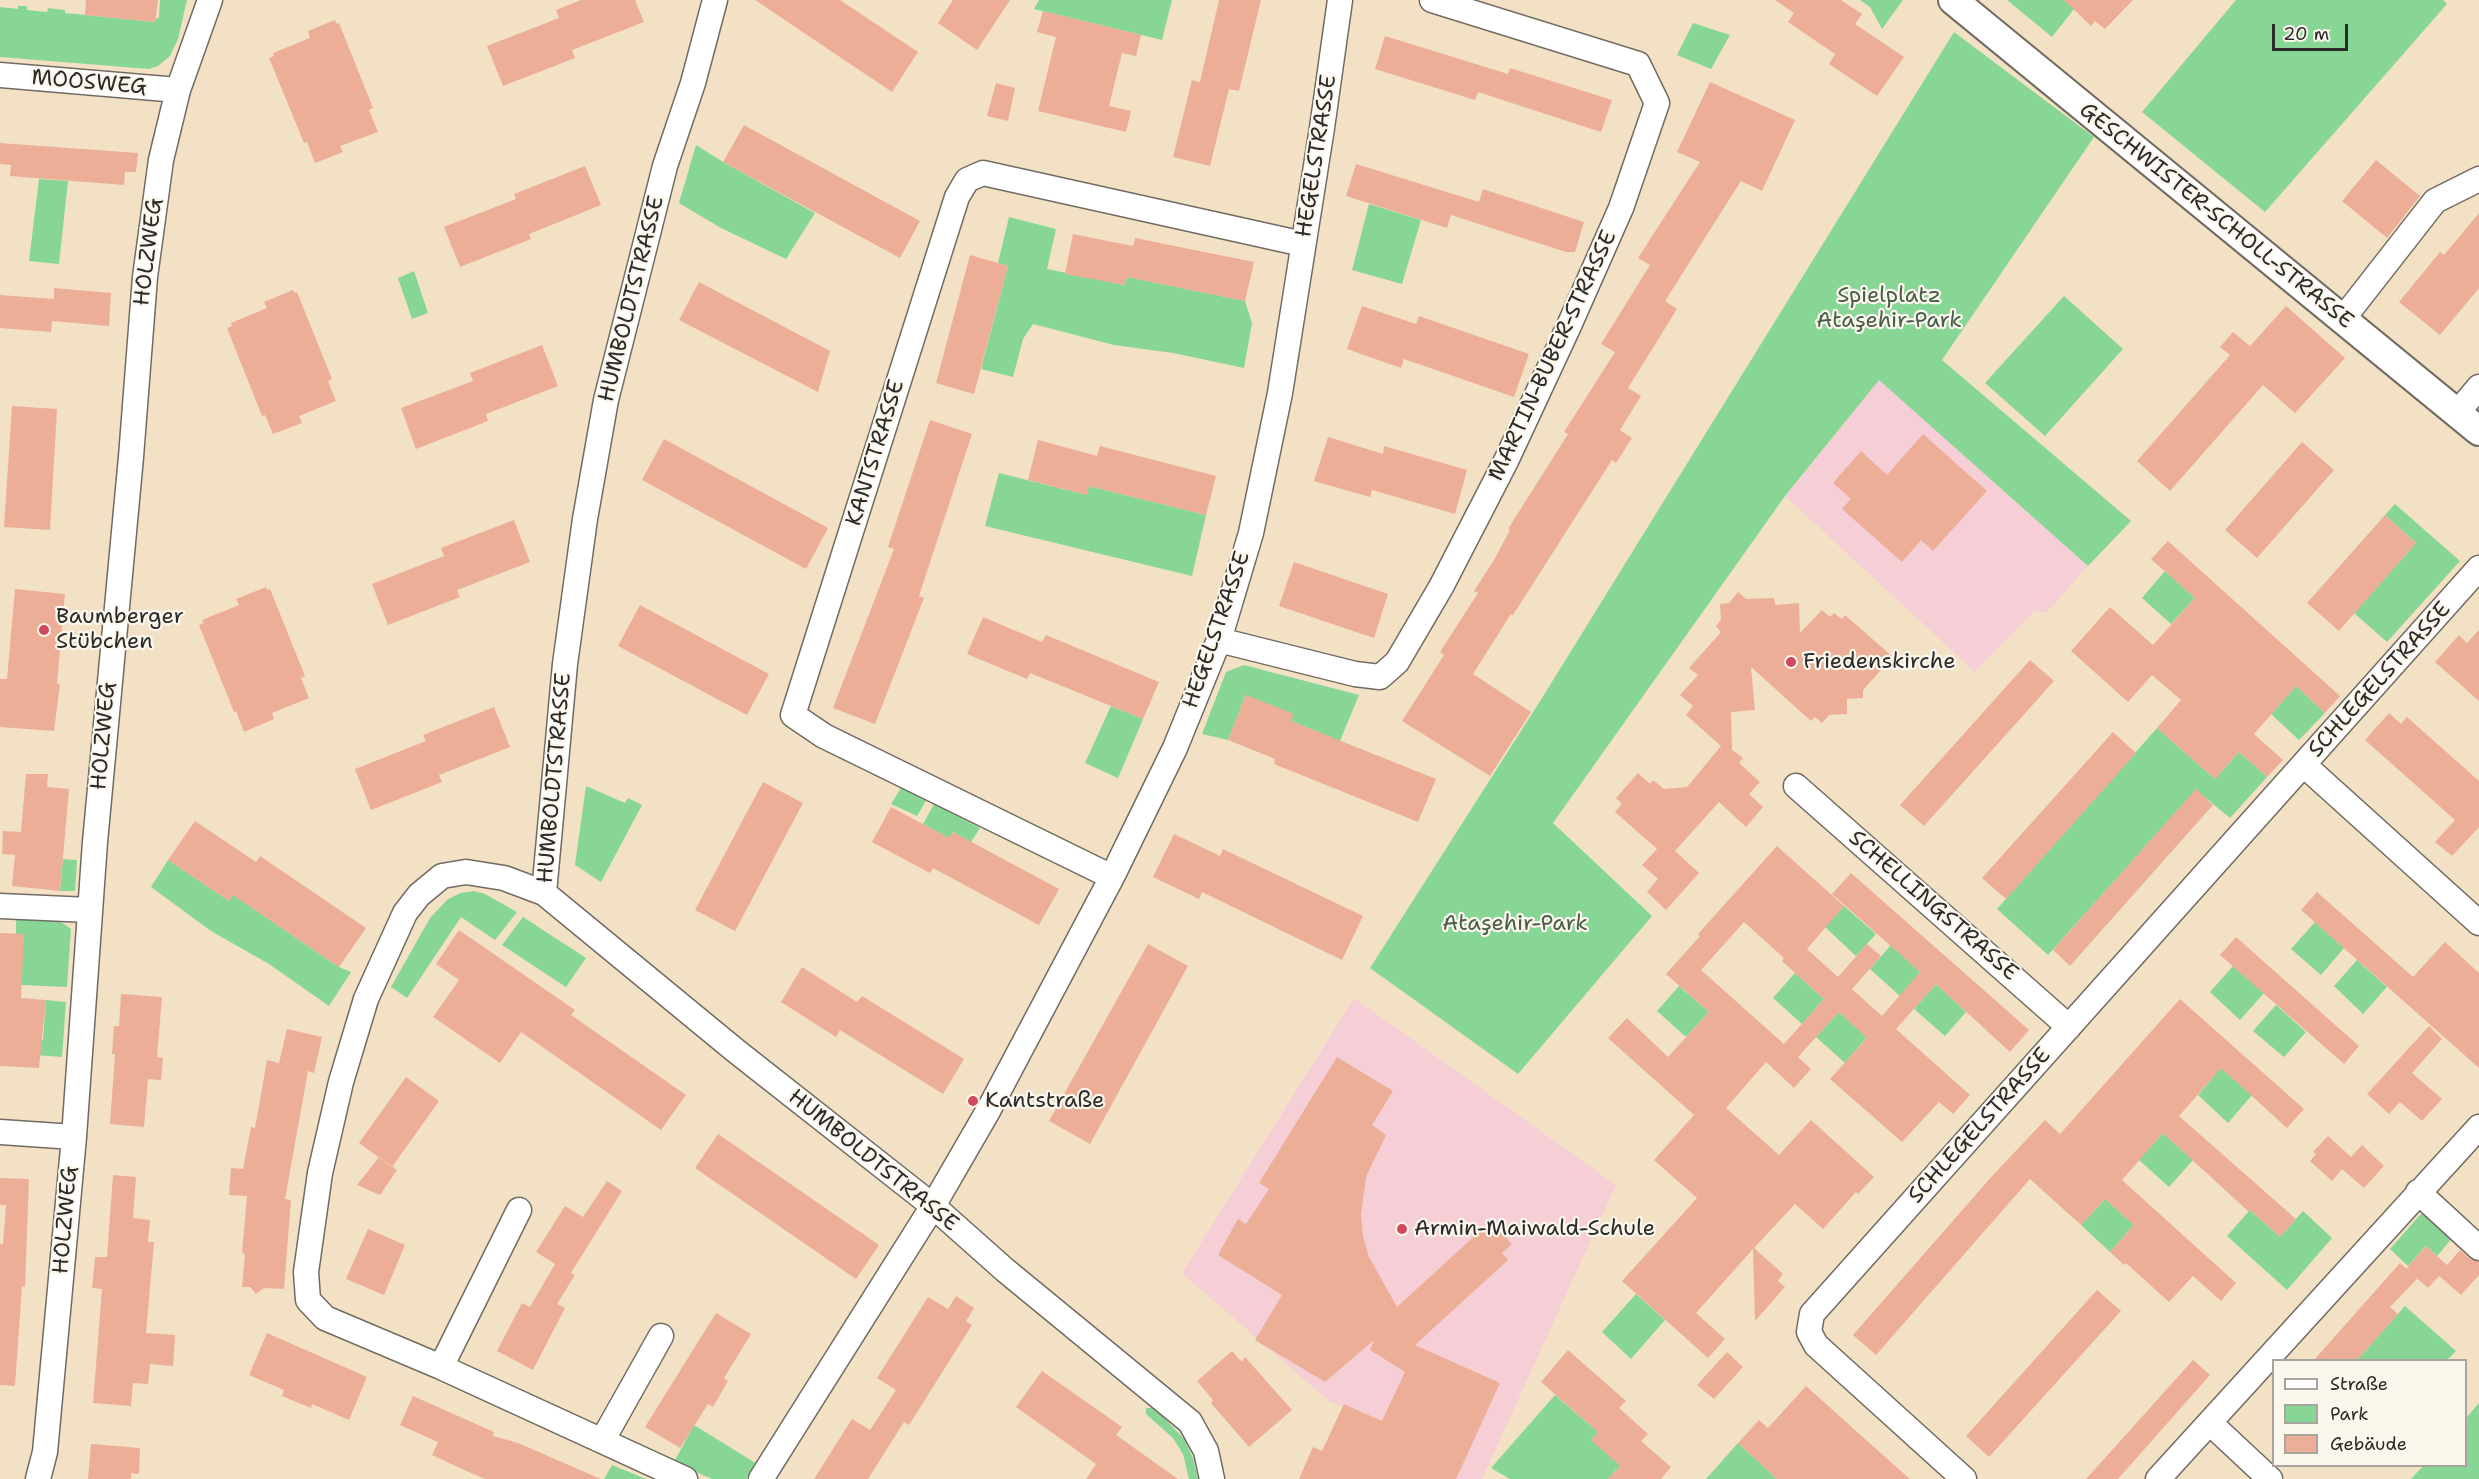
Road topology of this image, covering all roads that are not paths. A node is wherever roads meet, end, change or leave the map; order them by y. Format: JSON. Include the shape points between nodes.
{"nodes":[{"id":1,"x":210,"y":0,"type":"edge"},
{"id":2,"x":714,"y":0,"type":"edge"},
{"id":3,"x":1340,"y":0,"type":"edge"},
{"id":4,"x":1432,"y":0,"type":"edge"},
{"id":5,"x":1953,"y":0,"type":"edge"},
{"id":6,"x":0,"y":75,"type":"edge"},
{"id":7,"x":178,"y":90,"type":"junction"},
{"id":8,"x":2479,"y":179,"type":"edge"},
{"id":9,"x":1303,"y":244,"type":"junction"},
{"id":10,"x":2342,"y":320,"type":"junction"},
{"id":11,"x":2479,"y":387,"type":"edge"},
{"id":12,"x":2457,"y":413,"type":"junction"},
{"id":13,"x":2479,"y":431,"type":"edge"},
{"id":14,"x":2479,"y":568,"type":"edge"},
{"id":15,"x":1219,"y":640,"type":"junction"},
{"id":16,"x":2304,"y":765,"type":"junction"},
{"id":17,"x":1796,"y":786,"type":"dead end"},
{"id":18,"x":1112,"y":877,"type":"junction"},
{"id":19,"x":544,"y":893,"type":"junction"},
{"id":20,"x":0,"y":906,"type":"edge"},
{"id":21,"x":89,"y":910,"type":"junction"},
{"id":22,"x":2479,"y":923,"type":"edge"},
{"id":23,"x":2069,"y":1027,"type":"junction"},
{"id":24,"x":2479,"y":1127,"type":"edge"},
{"id":25,"x":0,"y":1132,"type":"edge"},
{"id":26,"x":74,"y":1137,"type":"junction"},
{"id":27,"x":2418,"y":1192,"type":"junction"},
{"id":28,"x":933,"y":1206,"type":"junction"},
{"id":29,"x":519,"y":1210,"type":"dead end"},
{"id":30,"x":2479,"y":1248,"type":"edge"},
{"id":31,"x":661,"y":1336,"type":"dead end"},
{"id":32,"x":441,"y":1367,"type":"junction"},
{"id":33,"x":2210,"y":1423,"type":"junction"},
{"id":34,"x":602,"y":1441,"type":"junction"},
{"id":35,"x":38,"y":1479,"type":"edge"},
{"id":36,"x":686,"y":1479,"type":"edge"},
{"id":37,"x":761,"y":1479,"type":"edge"},
{"id":38,"x":1212,"y":1479,"type":"edge"},
{"id":39,"x":1964,"y":1479,"type":"edge"},
{"id":40,"x":2158,"y":1479,"type":"edge"},
{"id":41,"x":2270,"y":1479,"type":"edge"}],
"edges":[{"from":1,"to":7,"type":"street","name":"HOLZWEG"},
{"from":2,"to":19,"type":"street","name":"HUMBOLDTSTRASSE","via":[[693,83],[656,199],[606,400],[565,664]]},
{"from":3,"to":9,"type":"street","name":"HEGELSTRASSE"},
{"from":4,"to":15,"type":"street","name":"MARTIN-BUBER-STRASSE","via":[[1638,64],[1657,103],[1621,208],[1568,328],[1506,461],[1397,662],[1380,677],[1355,674]]},
{"from":5,"to":10,"type":"street","name":"GESCHWISTER-SCHOLL-STRASSE"},
{"from":6,"to":7,"type":"street","name":"MOOSWEG"},
{"from":7,"to":21,"type":"street","name":"HOLZWEG","via":[[161,160],[145,278]]},
{"from":8,"to":10,"type":"street","via":[[2435,201]]},
{"from":9,"to":15,"type":"street","name":"HEGELSTRASSE","via":[[1266,464],[1251,533]]},
{"from":9,"to":18,"type":"street","name":"KANTSTRASSE","via":[[983,173],[967,180],[957,197],[793,715],[824,736]]},
{"from":10,"to":12,"type":"street","name":"GESCHWISTER-SCHOLL-STRASSE"},
{"from":11,"to":12,"type":"street"},
{"from":12,"to":13,"type":"street","name":"GESCHWISTER-SCHOLL-STRASSE"},
{"from":14,"to":16,"type":"street","name":"SCHLEGELSTRASSE"},
{"from":15,"to":18,"type":"street","name":"HEGELSTRASSE","via":[[1175,748]]},
{"from":16,"to":22,"type":"street","name":"SCHLEGELSTRASSE"},
{"from":16,"to":23,"type":"street","name":"SCHLEGELSTRASSE"},
{"from":17,"to":23,"type":"street","name":"SCHELLINGSTRASSE"},
{"from":18,"to":28,"type":"street","name":"HEGELSTRASSE"},
{"from":19,"to":28,"type":"street","name":"HUMBOLDTSTRASSE"},
{"from":19,"to":32,"type":"street","via":[[504,878],[466,872],[442,876],[419,895],[393,935],[366,999],[320,1173],[306,1272],[308,1300],[325,1318]]},
{"from":20,"to":21,"type":"street"},
{"from":21,"to":26,"type":"street","name":"HOLZWEG"},
{"from":23,"to":39,"type":"street","name":"SCHLEGELSTRASSE","via":[[1812,1314],[1809,1332],[1816,1345]]},
{"from":24,"to":27,"type":"street"},
{"from":25,"to":26,"type":"street"},
{"from":26,"to":35,"type":"street","name":"HOLZWEG","via":[[45,1452]]},
{"from":27,"to":30,"type":"street"},
{"from":27,"to":33,"type":"street"},
{"from":28,"to":37,"type":"street","name":"HEGELSTRASSE"},
{"from":28,"to":38,"type":"street","name":"HUMBOLDTSTRASSE","via":[[1190,1422],[1206,1451]]},
{"from":29,"to":32,"type":"street"},
{"from":31,"to":34,"type":"street"},
{"from":32,"to":34,"type":"street"},
{"from":33,"to":40,"type":"street"},
{"from":33,"to":41,"type":"street"},
{"from":34,"to":36,"type":"street"}]}
